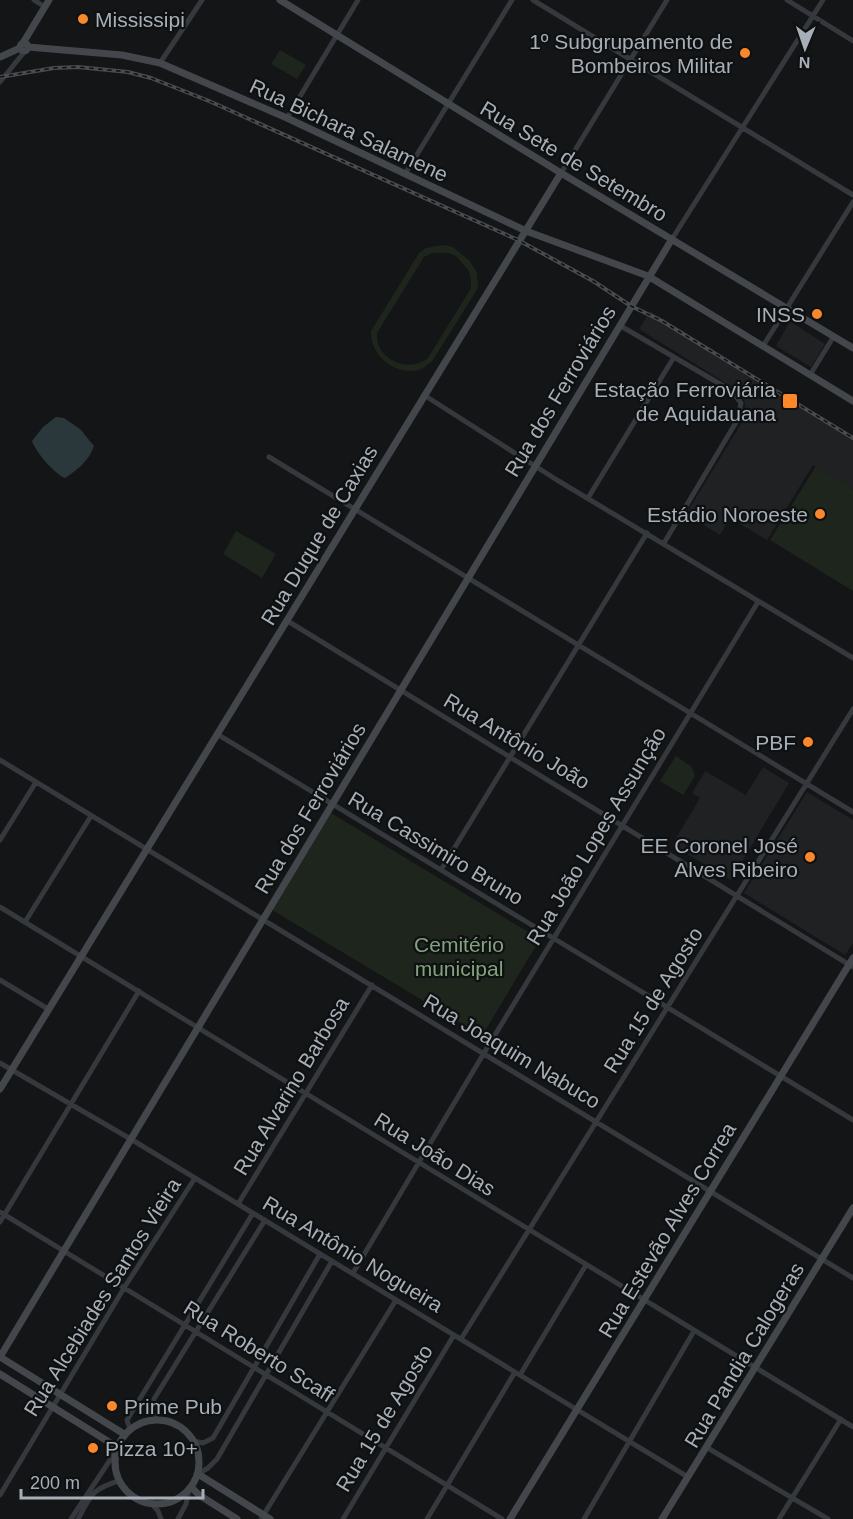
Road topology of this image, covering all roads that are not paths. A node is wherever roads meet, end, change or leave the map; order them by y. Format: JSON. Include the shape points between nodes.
{"nodes":[{"id":1,"x":34,"y":0,"type":"edge"},
{"id":2,"x":202,"y":0,"type":"edge"},
{"id":3,"x":280,"y":0,"type":"edge"},
{"id":4,"x":358,"y":0,"type":"edge"},
{"id":5,"x":512,"y":0,"type":"edge"},
{"id":6,"x":533,"y":0,"type":"edge"},
{"id":7,"x":667,"y":0,"type":"edge"},
{"id":8,"x":787,"y":0,"type":"edge"},
{"id":9,"x":823,"y":0,"type":"edge"},
{"id":10,"x":47,"y":3,"type":"edge"},
{"id":11,"x":813,"y":16,"type":"junction"},
{"id":12,"x":337,"y":35,"type":"junction"},
{"id":13,"x":853,"y":41,"type":"edge"},
{"id":14,"x":24,"y":47,"type":"junction"},
{"id":15,"x":0,"y":57,"type":"edge"},
{"id":16,"x":631,"y":60,"type":"junction"},
{"id":17,"x":160,"y":63,"type":"junction"},
{"id":18,"x":0,"y":82,"type":"edge"},
{"id":19,"x":448,"y":104,"type":"junction"},
{"id":20,"x":287,"y":118,"type":"junction"},
{"id":21,"x":743,"y":128,"type":"junction"},
{"id":22,"x":561,"y":173,"type":"junction"},
{"id":23,"x":405,"y":174,"type":"junction"},
{"id":24,"x":853,"y":195,"type":"edge"},
{"id":25,"x":853,"y":202,"type":"edge"},
{"id":26,"x":526,"y":231,"type":"junction"},
{"id":27,"x":672,"y":239,"type":"junction"},
{"id":28,"x":648,"y":276,"type":"junction"},
{"id":29,"x":787,"y":309,"type":"junction"},
{"id":30,"x":619,"y":325,"type":"junction"},
{"id":31,"x":834,"y":336,"type":"junction"},
{"id":32,"x":764,"y":346,"type":"junction"},
{"id":33,"x":853,"y":348,"type":"edge"},
{"id":34,"x":674,"y":357,"type":"junction"},
{"id":35,"x":810,"y":375,"type":"junction"},
{"id":36,"x":424,"y":395,"type":"junction"},
{"id":37,"x":853,"y":401,"type":"edge"},
{"id":38,"x":269,"y":457,"type":"dead end"},
{"id":39,"x":535,"y":465,"type":"junction"},
{"id":40,"x":588,"y":498,"type":"junction"},
{"id":41,"x":354,"y":508,"type":"junction"},
{"id":42,"x":648,"y":533,"type":"junction"},
{"id":43,"x":663,"y":543,"type":"junction"},
{"id":44,"x":468,"y":577,"type":"junction"},
{"id":45,"x":758,"y":602,"type":"junction"},
{"id":46,"x":286,"y":620,"type":"junction"},
{"id":47,"x":579,"y":645,"type":"junction"},
{"id":48,"x":853,"y":658,"type":"edge"},
{"id":49,"x":400,"y":689,"type":"junction"},
{"id":50,"x":853,"y":709,"type":"edge"},
{"id":51,"x":690,"y":713,"type":"junction"},
{"id":52,"x":217,"y":734,"type":"junction"},
{"id":53,"x":510,"y":757,"type":"junction"},
{"id":54,"x":0,"y":760,"type":"edge"},
{"id":55,"x":36,"y":782,"type":"junction"},
{"id":56,"x":807,"y":783,"type":"junction"},
{"id":57,"x":332,"y":804,"type":"junction"},
{"id":58,"x":853,"y":812,"type":"edge"},
{"id":59,"x":91,"y":816,"type":"junction"},
{"id":60,"x":622,"y":825,"type":"junction"},
{"id":61,"x":3,"y":830,"type":"edge"},
{"id":62,"x":0,"y":840,"type":"edge"},
{"id":63,"x":146,"y":849,"type":"junction"},
{"id":64,"x":441,"y":870,"type":"junction"},
{"id":65,"x":737,"y":895,"type":"junction"},
{"id":66,"x":0,"y":908,"type":"edge"},
{"id":67,"x":262,"y":919,"type":"junction"},
{"id":68,"x":26,"y":922,"type":"junction"},
{"id":69,"x":553,"y":938,"type":"junction"},
{"id":70,"x":81,"y":956,"type":"junction"},
{"id":71,"x":852,"y":963,"type":"edge"},
{"id":72,"x":0,"y":980,"type":"edge"},
{"id":73,"x":372,"y":985,"type":"junction"},
{"id":74,"x":139,"y":991,"type":"junction"},
{"id":75,"x":668,"y":1007,"type":"junction"},
{"id":76,"x":48,"y":1009,"type":"junction"},
{"id":77,"x":197,"y":1027,"type":"junction"},
{"id":78,"x":484,"y":1053,"type":"junction"},
{"id":79,"x":0,"y":1063,"type":"edge"},
{"id":80,"x":12,"y":1070,"type":"junction"},
{"id":81,"x":781,"y":1076,"type":"junction"},
{"id":82,"x":0,"y":1089,"type":"edge"},
{"id":83,"x":307,"y":1094,"type":"junction"},
{"id":84,"x":71,"y":1104,"type":"junction"},
{"id":85,"x":853,"y":1120,"type":"edge"},
{"id":86,"x":597,"y":1121,"type":"junction"},
{"id":87,"x":130,"y":1138,"type":"junction"},
{"id":88,"x":418,"y":1162,"type":"junction"},
{"id":89,"x":195,"y":1178,"type":"junction"},
{"id":90,"x":711,"y":1190,"type":"junction"},
{"id":91,"x":238,"y":1204,"type":"junction"},
{"id":92,"x":853,"y":1208,"type":"edge"},
{"id":93,"x":2,"y":1213,"type":"edge"},
{"id":94,"x":253,"y":1213,"type":"junction"},
{"id":95,"x":264,"y":1220,"type":"junction"},
{"id":96,"x":0,"y":1222,"type":"edge"},
{"id":97,"x":529,"y":1231,"type":"junction"},
{"id":98,"x":64,"y":1251,"type":"junction"},
{"id":99,"x":320,"y":1254,"type":"junction"},
{"id":100,"x":822,"y":1258,"type":"junction"},
{"id":101,"x":332,"y":1261,"type":"junction"},
{"id":102,"x":586,"y":1266,"type":"junction"},
{"id":103,"x":352,"y":1273,"type":"junction"},
{"id":104,"x":853,"y":1278,"type":"edge"},
{"id":105,"x":124,"y":1288,"type":"junction"},
{"id":106,"x":396,"y":1300,"type":"junction"},
{"id":107,"x":643,"y":1301,"type":"junction"},
{"id":108,"x":185,"y":1325,"type":"junction"},
{"id":109,"x":195,"y":1331,"type":"junction"},
{"id":110,"x":694,"y":1331,"type":"junction"},
{"id":111,"x":454,"y":1335,"type":"junction"},
{"id":112,"x":461,"y":1339,"type":"junction"},
{"id":113,"x":0,"y":1357,"type":"edge"},
{"id":114,"x":254,"y":1367,"type":"junction"},
{"id":115,"x":755,"y":1367,"type":"junction"},
{"id":116,"x":517,"y":1373,"type":"junction"},
{"id":117,"x":0,"y":1374,"type":"edge"},
{"id":118,"x":266,"y":1375,"type":"junction"},
{"id":119,"x":62,"y":1395,"type":"junction"},
{"id":120,"x":53,"y":1407,"type":"junction"},
{"id":121,"x":577,"y":1409,"type":"junction"},
{"id":122,"x":326,"y":1412,"type":"junction"},
{"id":123,"x":157,"y":1419,"type":"junction"},
{"id":124,"x":841,"y":1419,"type":"junction"},
{"id":125,"x":853,"y":1427,"type":"edge"},
{"id":126,"x":127,"y":1431,"type":"junction"},
{"id":127,"x":194,"y":1441,"type":"junction"},
{"id":128,"x":630,"y":1442,"type":"junction"},
{"id":129,"x":706,"y":1447,"type":"junction"},
{"id":130,"x":386,"y":1448,"type":"junction"},
{"id":131,"x":116,"y":1449,"type":"junction"},
{"id":132,"x":198,"y":1474,"type":"junction"},
{"id":133,"x":688,"y":1477,"type":"junction"},
{"id":134,"x":119,"y":1481,"type":"junction"},
{"id":135,"x":448,"y":1486,"type":"junction"},
{"id":136,"x":190,"y":1488,"type":"junction"},
{"id":137,"x":0,"y":1496,"type":"edge"},
{"id":138,"x":792,"y":1498,"type":"junction"},
{"id":139,"x":152,"y":1504,"type":"junction"},
{"id":140,"x":264,"y":1518,"type":"edge"},
{"id":141,"x":71,"y":1519,"type":"edge"},
{"id":142,"x":78,"y":1519,"type":"edge"},
{"id":143,"x":161,"y":1519,"type":"edge"},
{"id":144,"x":178,"y":1519,"type":"edge"},
{"id":145,"x":237,"y":1519,"type":"edge"},
{"id":146,"x":343,"y":1519,"type":"edge"},
{"id":147,"x":427,"y":1519,"type":"edge"},
{"id":148,"x":502,"y":1519,"type":"edge"},
{"id":149,"x":510,"y":1519,"type":"edge"},
{"id":150,"x":584,"y":1519,"type":"edge"},
{"id":151,"x":662,"y":1519,"type":"edge"},
{"id":152,"x":779,"y":1519,"type":"edge"},
{"id":153,"x":828,"y":1519,"type":"edge"}],
"edges":[{"from":1,"to":10,"type":"street"},
{"from":2,"to":17,"type":"street"},
{"from":3,"to":12,"type":"main road","name":"Rua Sete de Setembro"},
{"from":4,"to":12,"type":"street"},
{"from":5,"to":19,"type":"street"},
{"from":6,"to":16,"type":"street"},
{"from":7,"to":16,"type":"street","name":"Rua Duque de Caxias"},
{"from":8,"to":11,"type":"street"},
{"from":9,"to":11,"type":"street"},
{"from":10,"to":14,"type":"main road"},
{"from":11,"to":13,"type":"street"},
{"from":11,"to":21,"type":"street"},
{"from":12,"to":19,"type":"main road","name":"Rua Sete de Setembro"},
{"from":12,"to":20,"type":"street"},
{"from":14,"to":15,"type":"main road","name":"Rua Bichara Salamene"},
{"from":14,"to":17,"type":"main road","name":"Rua Bichara Salamene","via":[[122,55]]},
{"from":14,"to":18,"type":"street"},
{"from":16,"to":21,"type":"street"},
{"from":16,"to":22,"type":"street","name":"Rua Duque de Caxias"},
{"from":17,"to":20,"type":"main road","name":"Rua Bichara Salamene"},
{"from":19,"to":22,"type":"main road","name":"Rua Sete de Setembro"},
{"from":19,"to":23,"type":"street"},
{"from":20,"to":23,"type":"main road","name":"Rua Bichara Salamene"},
{"from":21,"to":24,"type":"street"},
{"from":21,"to":27,"type":"street"},
{"from":22,"to":26,"type":"main road","name":"Rua Duque de Caxias"},
{"from":22,"to":27,"type":"main road","name":"Rua Sete de Setembro"},
{"from":23,"to":26,"type":"main road","name":"Rua Bichara Salamene"},
{"from":25,"to":29,"type":"street"},
{"from":26,"to":28,"type":"main road","name":"Rua Bichara Salamene"},
{"from":26,"to":36,"type":"main road","name":"Rua Duque de Caxias"},
{"from":27,"to":28,"type":"main road"},
{"from":27,"to":29,"type":"main road","name":"Rua Sete de Setembro"},
{"from":28,"to":30,"type":"main road","name":"Rua dos Ferroviários"},
{"from":28,"to":32,"type":"main road","name":"Rua Bichara Salamene"},
{"from":29,"to":31,"type":"main road","name":"Rua Sete de Setembro"},
{"from":29,"to":32,"type":"street"},
{"from":30,"to":34,"type":"street"},
{"from":30,"to":39,"type":"main road","name":"Rua dos Ferroviários"},
{"from":31,"to":33,"type":"main road","name":"Rua Sete de Setembro"},
{"from":31,"to":35,"type":"street"},
{"from":32,"to":35,"type":"main road","name":"Rua Bichara Salamene"},
{"from":34,"to":40,"type":"street"},
{"from":34,"to":43,"type":"street","via":[[732,391],[741,403],[738,419]]},
{"from":35,"to":37,"type":"main road","name":"Rua Bichara Salamene"},
{"from":36,"to":39,"type":"street"},
{"from":36,"to":41,"type":"main road","name":"Rua Duque de Caxias"},
{"from":38,"to":41,"type":"street"},
{"from":39,"to":40,"type":"street"},
{"from":39,"to":44,"type":"main road","name":"Rua dos Ferroviários"},
{"from":40,"to":42,"type":"street"},
{"from":41,"to":44,"type":"street"},
{"from":41,"to":46,"type":"main road","name":"Rua Duque de Caxias"},
{"from":42,"to":43,"type":"street"},
{"from":42,"to":47,"type":"street"},
{"from":43,"to":45,"type":"street"},
{"from":44,"to":47,"type":"street"},
{"from":44,"to":49,"type":"main road","name":"Rua dos Ferroviários"},
{"from":45,"to":48,"type":"street"},
{"from":45,"to":51,"type":"street","name":"Rua João Lopes Assunção"},
{"from":46,"to":49,"type":"street","name":"Rua Antônio João"},
{"from":46,"to":52,"type":"main road","name":"Rua Duque de Caxias"},
{"from":47,"to":51,"type":"street"},
{"from":47,"to":53,"type":"street"},
{"from":49,"to":53,"type":"street","name":"Rua Antônio João"},
{"from":49,"to":57,"type":"main road","name":"Rua dos Ferroviários"},
{"from":50,"to":56,"type":"street","name":"Rua 15 de Agosto"},
{"from":51,"to":56,"type":"street"},
{"from":51,"to":60,"type":"street","name":"Rua João Lopes Assunção"},
{"from":52,"to":57,"type":"street","name":"Rua Cassimiro Bruno"},
{"from":52,"to":63,"type":"main road","name":"Rua Duque de Caxias"},
{"from":53,"to":60,"type":"street","name":"Rua Antônio João"},
{"from":53,"to":64,"type":"street"},
{"from":54,"to":55,"type":"street","name":"Rua Joaquim Nabuco"},
{"from":55,"to":59,"type":"street","name":"Rua Joaquim Nabuco"},
{"from":55,"to":61,"type":"street"},
{"from":56,"to":58,"type":"street"},
{"from":56,"to":65,"type":"street","name":"Rua 15 de Agosto"},
{"from":57,"to":64,"type":"street","name":"Rua Cassimiro Bruno"},
{"from":57,"to":67,"type":"main road","name":"Rua dos Ferroviários"},
{"from":59,"to":63,"type":"street","name":"Rua Joaquim Nabuco"},
{"from":59,"to":68,"type":"street"},
{"from":60,"to":65,"type":"street","name":"Rua Antônio João"},
{"from":60,"to":69,"type":"street","name":"Rua João Lopes Assunção"},
{"from":61,"to":62,"type":"street"},
{"from":63,"to":67,"type":"street","name":"Rua Joaquim Nabuco"},
{"from":63,"to":70,"type":"main road","name":"Rua Duque de Caxias"},
{"from":64,"to":69,"type":"street","name":"Rua Cassimiro Bruno"},
{"from":65,"to":71,"type":"street","name":"Rua Antônio João"},
{"from":65,"to":75,"type":"street","name":"Rua 15 de Agosto"},
{"from":66,"to":68,"type":"street","name":"Rua João Dias"},
{"from":67,"to":73,"type":"street","name":"Rua Joaquim Nabuco"},
{"from":67,"to":77,"type":"main road","name":"Rua dos Ferroviários"},
{"from":68,"to":70,"type":"street","name":"Rua João Dias"},
{"from":69,"to":75,"type":"street","name":"Rua Cassimiro Bruno"},
{"from":69,"to":78,"type":"street","name":"Rua João Lopes Assunção"},
{"from":70,"to":74,"type":"street","name":"Rua João Dias"},
{"from":70,"to":76,"type":"main road","name":"Rua Duque de Caxias"},
{"from":71,"to":81,"type":"main road","name":"Rua Estevão Alves Correa"},
{"from":72,"to":76,"type":"street"},
{"from":73,"to":78,"type":"street","name":"Rua Joaquim Nabuco"},
{"from":73,"to":83,"type":"street","name":"Rua Alvarino Barbosa"},
{"from":74,"to":77,"type":"street","name":"Rua João Dias"},
{"from":74,"to":84,"type":"street"},
{"from":75,"to":81,"type":"street","name":"Rua Cassimiro Bruno"},
{"from":75,"to":86,"type":"street","name":"Rua 15 de Agosto"},
{"from":76,"to":80,"type":"main road","name":"Rua Duque de Caxias"},
{"from":77,"to":83,"type":"street","name":"Rua João Dias"},
{"from":77,"to":87,"type":"main road","name":"Rua dos Ferroviários"},
{"from":78,"to":86,"type":"street","name":"Rua Joaquim Nabuco"},
{"from":78,"to":88,"type":"street","name":"Rua João Lopes Assunção"},
{"from":79,"to":80,"type":"street","name":"Rua Antônio Nogueira"},
{"from":80,"to":82,"type":"main road","name":"Rua Duque de Caxias"},
{"from":80,"to":84,"type":"street","name":"Rua Antônio Nogueira"},
{"from":81,"to":85,"type":"street","name":"Rua Cassimiro Bruno"},
{"from":81,"to":90,"type":"main road","name":"Rua Estevão Alves Correa"},
{"from":83,"to":88,"type":"street","name":"Rua João Dias"},
{"from":83,"to":91,"type":"street","name":"Rua Alvarino Barbosa"},
{"from":84,"to":87,"type":"street","name":"Rua Antônio Nogueira"},
{"from":84,"to":93,"type":"street"},
{"from":86,"to":90,"type":"street","name":"Rua Joaquim Nabuco"},
{"from":86,"to":97,"type":"street","name":"Rua 15 de Agosto"},
{"from":87,"to":89,"type":"street","name":"Rua Antônio Nogueira"},
{"from":87,"to":98,"type":"main road","name":"Rua dos Ferroviários"},
{"from":88,"to":97,"type":"street","name":"Rua João Dias"},
{"from":88,"to":103,"type":"street","name":"Rua João Lopes Assunção"},
{"from":89,"to":91,"type":"street","name":"Rua Antônio Nogueira"},
{"from":89,"to":105,"type":"street","name":"Rua Alcebiades Santos Vieira"},
{"from":90,"to":100,"type":"street","name":"Rua Joaquim Nabuco"},
{"from":90,"to":107,"type":"main road","name":"Rua Estevão Alves Correa"},
{"from":91,"to":94,"type":"street","name":"Rua Antônio Nogueira"},
{"from":92,"to":100,"type":"main road","name":"Rua Pandia Calogeras"},
{"from":93,"to":96,"type":"street"},
{"from":93,"to":98,"type":"street","name":"Rua Roberto Scaff"},
{"from":94,"to":95,"type":"street","name":"Rua Antônio Nogueira"},
{"from":94,"to":108,"type":"street"},
{"from":95,"to":99,"type":"street","name":"Rua Antônio Nogueira"},
{"from":95,"to":109,"type":"street"},
{"from":97,"to":102,"type":"street","name":"Rua João Dias"},
{"from":97,"to":112,"type":"street","name":"Rua 15 de Agosto"},
{"from":98,"to":105,"type":"street","name":"Rua Roberto Scaff"},
{"from":98,"to":113,"type":"main road","name":"Rua dos Ferroviários"},
{"from":99,"to":101,"type":"street","name":"Rua Antônio Nogueira"},
{"from":99,"to":114,"type":"street"},
{"from":100,"to":104,"type":"street","name":"Rua Joaquim Nabuco"},
{"from":100,"to":115,"type":"main road","name":"Rua Pandia Calogeras"},
{"from":101,"to":103,"type":"street","name":"Rua Antônio Nogueira"},
{"from":101,"to":118,"type":"street"},
{"from":102,"to":107,"type":"street","name":"Rua João Dias"},
{"from":102,"to":116,"type":"street"},
{"from":103,"to":106,"type":"street","name":"Rua Antônio Nogueira"},
{"from":105,"to":108,"type":"street","name":"Rua Roberto Scaff"},
{"from":105,"to":119,"type":"street","name":"Rua Alcebiades Santos Vieira"},
{"from":106,"to":111,"type":"street","name":"Rua Antônio Nogueira"},
{"from":106,"to":122,"type":"street"},
{"from":107,"to":110,"type":"street","name":"Rua João Dias"},
{"from":107,"to":121,"type":"main road","name":"Rua Estevão Alves Correa"},
{"from":108,"to":109,"type":"street","name":"Rua Roberto Scaff"},
{"from":108,"to":126,"type":"street","via":[[127,1420]]},
{"from":109,"to":114,"type":"street","name":"Rua Roberto Scaff"},
{"from":109,"to":123,"type":"street","via":[[154,1399]]},
{"from":110,"to":115,"type":"street","name":"Rua João Dias"},
{"from":110,"to":128,"type":"street"},
{"from":111,"to":112,"type":"street","name":"Rua Antônio Nogueira"},
{"from":111,"to":130,"type":"street","name":"Rua 15 de Agosto"},
{"from":112,"to":116,"type":"street","name":"Rua Antônio Nogueira"},
{"from":113,"to":119,"type":"main road"},
{"from":114,"to":118,"type":"street","name":"Rua Roberto Scaff"},
{"from":114,"to":127,"type":"street","via":[[213,1438],[203,1443]]},
{"from":115,"to":124,"type":"street","name":"Rua João Dias"},
{"from":115,"to":129,"type":"main road","name":"Rua Pandia Calogeras"},
{"from":116,"to":121,"type":"street","name":"Rua Antônio Nogueira"},
{"from":116,"to":135,"type":"street"},
{"from":117,"to":120,"type":"main road"},
{"from":118,"to":122,"type":"street","name":"Rua Roberto Scaff"},
{"from":118,"to":132,"type":"street","via":[[217,1459]]},
{"from":119,"to":120,"type":"street","name":"Rua Alcebiades Santos Vieira"},
{"from":119,"to":126,"type":"main road"},
{"from":120,"to":131,"type":"main road"},
{"from":120,"to":137,"type":"street","name":"Rua Alcebiades Santos Vieira"},
{"from":121,"to":128,"type":"street","name":"Rua Antônio Nogueira"},
{"from":121,"to":149,"type":"main road","name":"Rua Estevão Alves Correa"},
{"from":122,"to":130,"type":"street","name":"Rua Roberto Scaff"},
{"from":122,"to":140,"type":"street"},
{"from":123,"to":126,"type":"main road"},
{"from":123,"to":127,"type":"main road","via":[[179,1425]]},
{"from":124,"to":125,"type":"street","name":"Rua João Dias"},
{"from":124,"to":138,"type":"street"},
{"from":126,"to":131,"type":"main road"},
{"from":127,"to":132,"type":"main road","via":[[200,1463]]},
{"from":128,"to":133,"type":"street","name":"Rua Antônio Nogueira"},
{"from":128,"to":150,"type":"street"},
{"from":129,"to":133,"type":"main road","name":"Rua Pandia Calogeras"},
{"from":129,"to":138,"type":"street"},
{"from":130,"to":135,"type":"street","name":"Rua Roberto Scaff"},
{"from":130,"to":146,"type":"street","name":"Rua 15 de Agosto"},
{"from":131,"to":134,"type":"main road","via":[[114,1464]]},
{"from":131,"to":141,"type":"street"},
{"from":132,"to":136,"type":"main road"},
{"from":132,"to":140,"type":"main road"},
{"from":133,"to":151,"type":"main road","name":"Rua Pandia Calogeras"},
{"from":134,"to":139,"type":"main road","via":[[133,1496]]},
{"from":134,"to":142,"type":"street","via":[[94,1491]]},
{"from":135,"to":147,"type":"street"},
{"from":135,"to":148,"type":"street","name":"Rua Roberto Scaff"},
{"from":136,"to":139,"type":"main road","via":[[178,1498]]},
{"from":136,"to":144,"type":"street"},
{"from":136,"to":145,"type":"main road"},
{"from":138,"to":152,"type":"street"},
{"from":138,"to":153,"type":"street"},
{"from":139,"to":143,"type":"street"}]}
